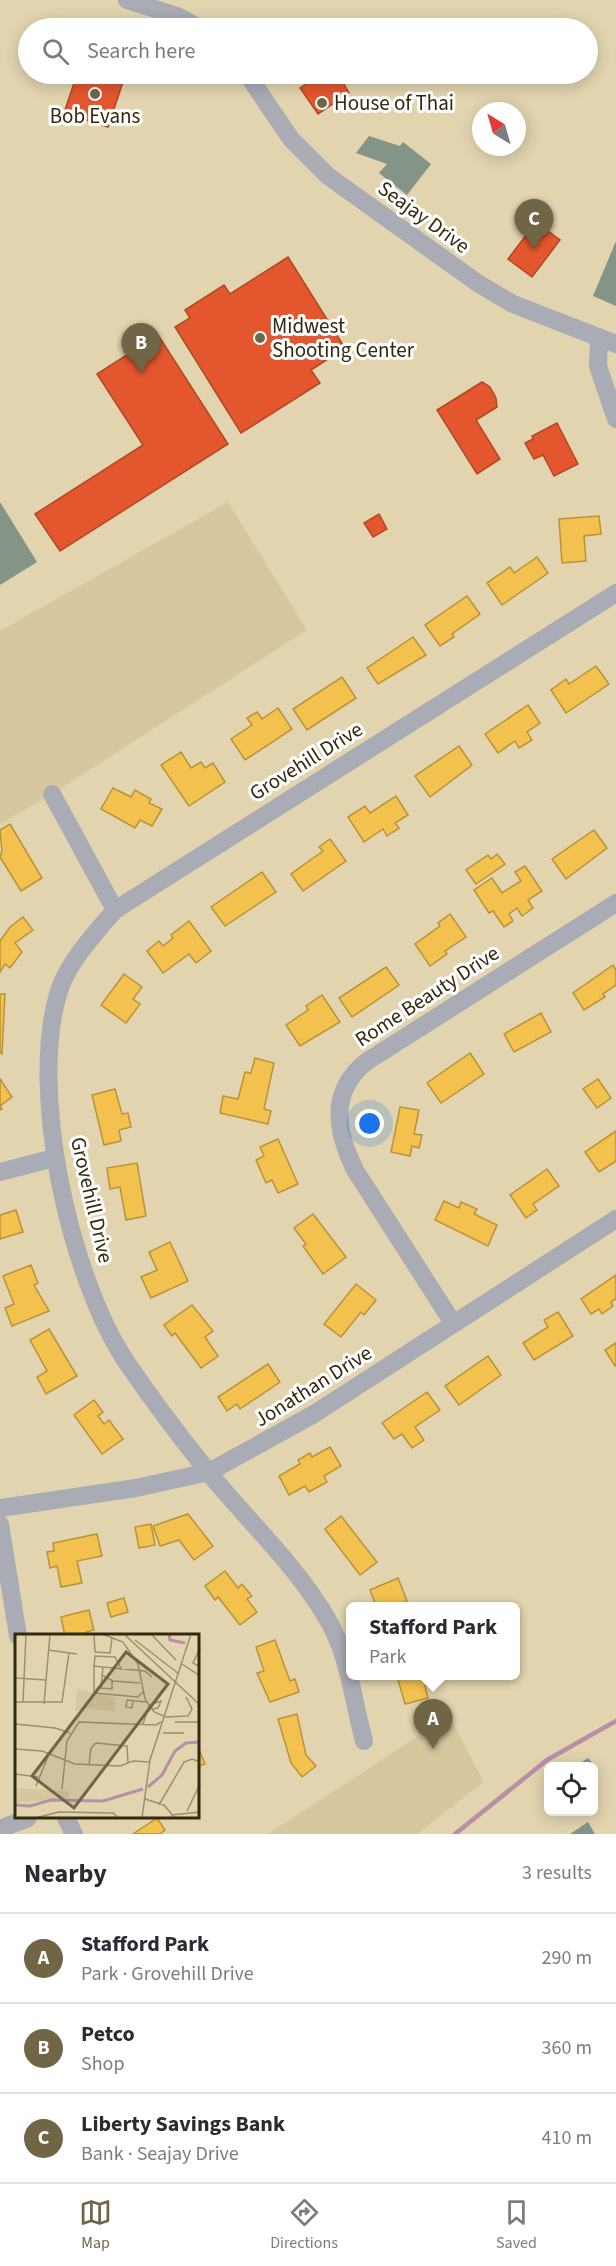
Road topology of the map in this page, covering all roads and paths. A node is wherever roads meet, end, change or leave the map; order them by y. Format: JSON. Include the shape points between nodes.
{"nodes":[{"id":1,"x":127,"y":0,"type":"edge"},
{"id":2,"x":181,"y":18,"type":"edge"},
{"id":3,"x":258,"y":84,"type":"edge"},
{"id":4,"x":608,"y":341,"type":"edge"},
{"id":5,"x":616,"y":419,"type":"edge"},
{"id":6,"x":616,"y":592,"type":"edge"},
{"id":7,"x":52,"y":794,"type":"dead end"},
{"id":8,"x":616,"y":903,"type":"edge"},
{"id":9,"x":115,"y":910,"type":"junction"},
{"id":10,"x":54,"y":1158,"type":"junction"},
{"id":11,"x":0,"y":1172,"type":"edge"},
{"id":12,"x":616,"y":1219,"type":"edge"},
{"id":13,"x":453,"y":1323,"type":"junction"},
{"id":14,"x":209,"y":1472,"type":"junction"},
{"id":15,"x":0,"y":1508,"type":"edge"},
{"id":16,"x":0,"y":1524,"type":"edge"},
{"id":17,"x":18,"y":1634,"type":"edge"},
{"id":18,"x":346,"y":1666,"type":"edge"},
{"id":19,"x":349,"y":1680,"type":"edge"},
{"id":20,"x":364,"y":1742,"type":"dead end"},
{"id":21,"x":25,"y":1819,"type":"edge"},
{"id":22,"x":66,"y":1819,"type":"edge"},
{"id":23,"x":0,"y":1829,"type":"edge"},
{"id":24,"x":74,"y":1834,"type":"edge"}],
"edges":[{"from":1,"to":2,"type":"street"},
{"from":3,"to":4,"type":"street","name":"Seajay Drive","via":[[291,139],[328,176],[479,284],[513,304]]},
{"from":4,"to":5,"type":"street","via":[[598,366]]},
{"from":6,"to":9,"type":"street","name":"Grovehill Drive"},
{"from":7,"to":9,"type":"street"},
{"from":8,"to":13,"type":"street","name":"Rome Beauty Drive","via":[[366,1062],[342,1092],[338,1127],[345,1150]]},
{"from":9,"to":10,"type":"street","name":"Grovehill Drive","via":[[86,943],[59,990],[48,1080]]},
{"from":10,"to":11,"type":"street"},
{"from":10,"to":14,"type":"street","name":"Grovehill Drive","via":[[79,1259],[103,1316],[126,1361]]},
{"from":12,"to":13,"type":"street","name":"Jonathan Drive"},
{"from":13,"to":14,"type":"street","name":"Jonathan Drive","via":[[314,1414]]},
{"from":14,"to":15,"type":"street","name":"Jonathan Drive","via":[[136,1488]]},
{"from":14,"to":18,"type":"street","name":"Grovehill Drive","via":[[294,1571],[328,1620]]},
{"from":16,"to":17,"type":"street"},
{"from":19,"to":20,"type":"street","name":"Grovehill Drive"},
{"from":21,"to":23,"type":"street"},
{"from":22,"to":24,"type":"street"}]}
